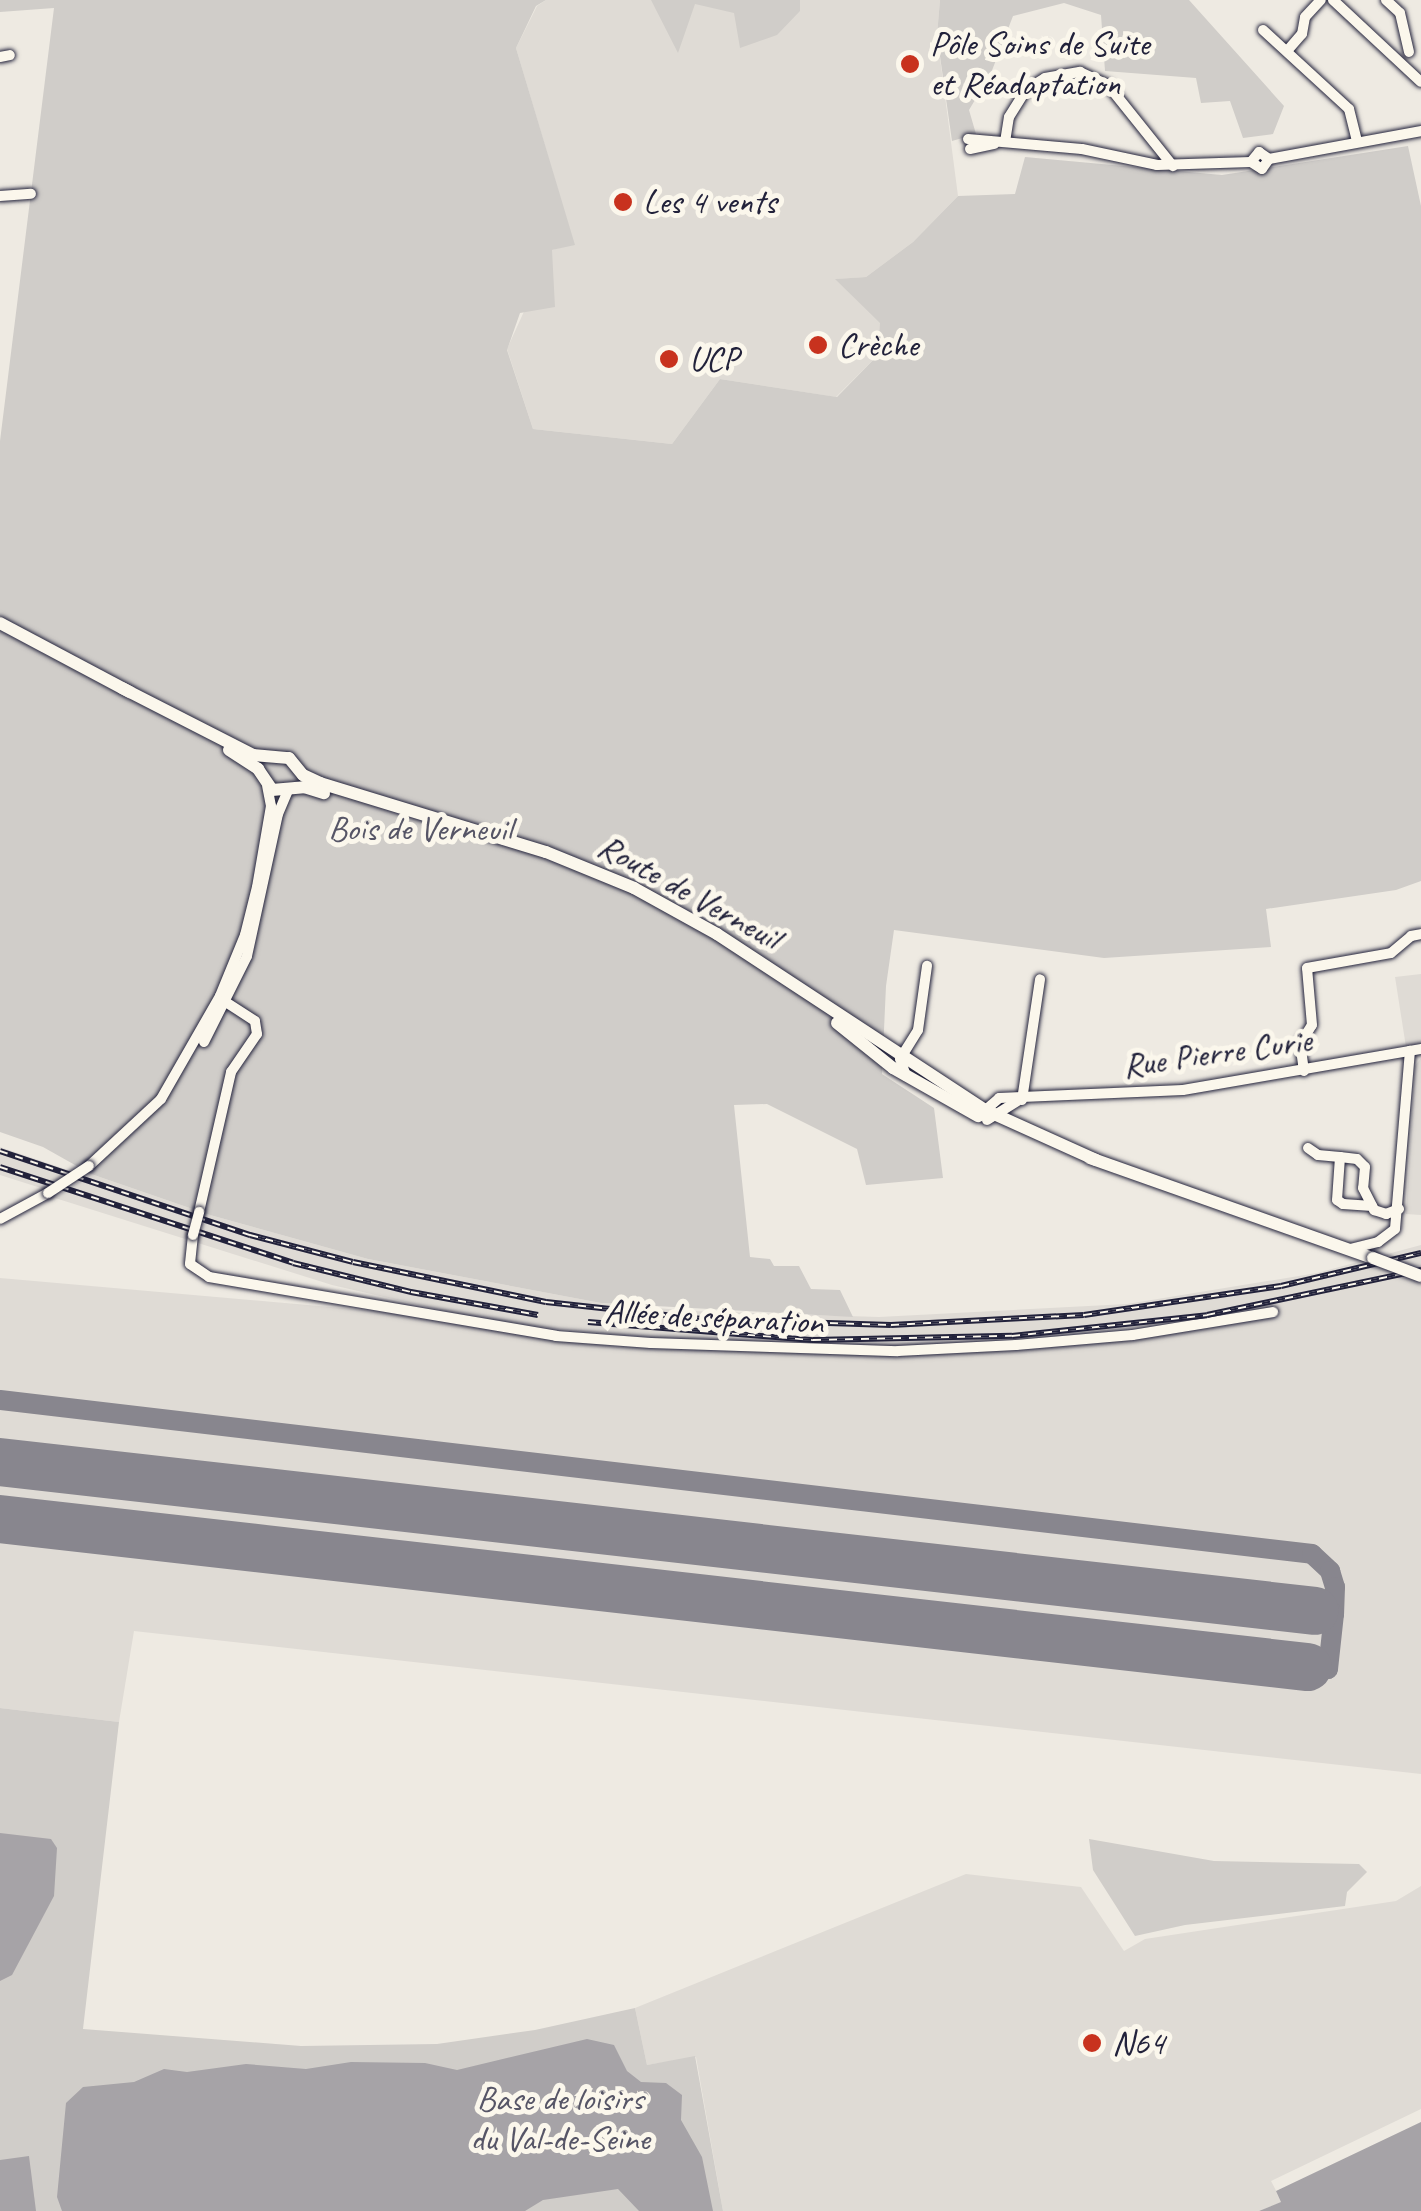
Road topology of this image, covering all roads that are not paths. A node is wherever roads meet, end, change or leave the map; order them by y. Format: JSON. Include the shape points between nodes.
{"nodes":[{"id":1,"x":1320,"y":0,"type":"edge"},
{"id":2,"x":1333,"y":0,"type":"edge"},
{"id":3,"x":1386,"y":0,"type":"edge"},
{"id":4,"x":1263,"y":30,"type":"dead end"},
{"id":5,"x":1421,"y":42,"type":"edge"},
{"id":6,"x":1287,"y":51,"type":"junction"},
{"id":7,"x":1408,"y":52,"type":"junction"},
{"id":8,"x":1398,"y":61,"type":"junction"},
{"id":9,"x":1421,"y":82,"type":"edge"},
{"id":10,"x":1421,"y":131,"type":"edge"},
{"id":11,"x":1005,"y":142,"type":"junction"},
{"id":12,"x":1357,"y":142,"type":"junction"},
{"id":13,"x":969,"y":144,"type":"dead end"},
{"id":14,"x":1173,"y":166,"type":"junction"},
{"id":15,"x":31,"y":194,"type":"dead end"},
{"id":16,"x":0,"y":196,"type":"edge"},
{"id":17,"x":0,"y":623,"type":"edge"},
{"id":18,"x":122,"y":688,"type":"junction"},
{"id":19,"x":273,"y":757,"type":"junction"},
{"id":20,"x":297,"y":766,"type":"junction"},
{"id":21,"x":265,"y":782,"type":"junction"},
{"id":22,"x":289,"y":789,"type":"junction"},
{"id":23,"x":457,"y":828,"type":"junction"},
{"id":24,"x":1421,"y":934,"type":"edge"},
{"id":25,"x":927,"y":966,"type":"dead end"},
{"id":26,"x":1040,"y":979,"type":"dead end"},
{"id":27,"x":223,"y":1000,"type":"junction"},
{"id":28,"x":826,"y":1009,"type":"junction"},
{"id":29,"x":1415,"y":1050,"type":"edge"},
{"id":30,"x":900,"y":1058,"type":"junction"},
{"id":31,"x":1304,"y":1071,"type":"junction"},
{"id":32,"x":906,"y":1076,"type":"junction"},
{"id":33,"x":1021,"y":1100,"type":"junction"},
{"id":34,"x":986,"y":1116,"type":"junction"},
{"id":35,"x":1017,"y":1126,"type":"junction"},
{"id":36,"x":1308,"y":1148,"type":"dead end"},
{"id":37,"x":1340,"y":1158,"type":"junction"},
{"id":38,"x":1096,"y":1160,"type":"junction"},
{"id":39,"x":1372,"y":1206,"type":"junction"},
{"id":40,"x":1399,"y":1209,"type":"junction"},
{"id":41,"x":0,"y":1219,"type":"edge"},
{"id":42,"x":1350,"y":1249,"type":"junction"},
{"id":43,"x":1421,"y":1276,"type":"edge"},
{"id":44,"x":1273,"y":1312,"type":"dead end"}],
"edges":[{"from":1,"to":6,"type":"street"},
{"from":2,"to":8,"type":"street"},
{"from":3,"to":7,"type":"street","via":[[1400,13]]},
{"from":4,"to":6,"type":"street"},
{"from":5,"to":7,"type":"street"},
{"from":6,"to":12,"type":"street","via":[[1349,109]]},
{"from":7,"to":8,"type":"street"},
{"from":8,"to":9,"type":"street"},
{"from":10,"to":12,"type":"street"},
{"from":11,"to":13,"type":"street"},
{"from":11,"to":14,"type":"street"},
{"from":11,"to":14,"type":"street","via":[[1009,118],[1026,90],[1046,78],[1080,72],[1108,84]]},
{"from":12,"to":14,"type":"street","via":[[1269,159],[1259,152],[1251,162]]},
{"from":15,"to":16,"type":"street"},
{"from":17,"to":18,"type":"main road"},
{"from":18,"to":19,"type":"main road","via":[[253,755]]},
{"from":18,"to":21,"type":"main road","via":[[256,767]]},
{"from":19,"to":20,"type":"main road"},
{"from":19,"to":21,"type":"main road","via":[[264,764]]},
{"from":20,"to":22,"type":"main road"},
{"from":20,"to":23,"type":"main road","name":"Route de Verneuil","via":[[320,783]]},
{"from":21,"to":22,"type":"main road"},
{"from":21,"to":27,"type":"street","via":[[271,806],[257,887]]},
{"from":22,"to":23,"type":"main road","name":"Route de Verneuil","via":[[304,786]]},
{"from":22,"to":27,"type":"street","via":[[257,920]]},
{"from":23,"to":28,"type":"main road","name":"Route de Verneuil","via":[[546,852],[634,888],[717,934]]},
{"from":24,"to":31,"type":"street","via":[[1391,953],[1307,968],[1312,1025],[1300,1047]]},
{"from":25,"to":30,"type":"street","via":[[918,1030]]},
{"from":26,"to":33,"type":"street"},
{"from":27,"to":41,"type":"street","bridge":true,"via":[[194,1058],[161,1099],[89,1166]]},
{"from":27,"to":44,"type":"street","name":"Allée de séparation","bridge":true,"via":[[255,1021],[257,1034],[231,1072],[192,1235],[190,1264],[208,1277],[556,1336],[770,1349],[938,1349],[1133,1335]]},
{"from":28,"to":30,"type":"main road","name":"Route de Verneuil"},
{"from":28,"to":32,"type":"main road","name":"Route de Verneuil"},
{"from":29,"to":31,"type":"street","name":"Rue Pierre Curie"},
{"from":29,"to":40,"type":"street"},
{"from":30,"to":32,"type":"street"},
{"from":30,"to":34,"type":"main road","name":"Route de Verneuil"},
{"from":31,"to":33,"type":"street","name":"Rue Pierre Curie","via":[[1183,1090]]},
{"from":32,"to":34,"type":"main road","name":"Route de Verneuil"},
{"from":33,"to":34,"type":"street","name":"Rue Pierre Curie"},
{"from":33,"to":35,"type":"street","via":[[1012,1117]]},
{"from":34,"to":35,"type":"main road","name":"Route de Verneuil"},
{"from":34,"to":38,"type":"main road","name":"Route de Verneuil"},
{"from":35,"to":38,"type":"main road","name":"Route de Verneuil"},
{"from":36,"to":37,"type":"street"},
{"from":37,"to":39,"type":"street","via":[[1365,1167],[1363,1188]]},
{"from":37,"to":39,"type":"street","via":[[1337,1200]]},
{"from":38,"to":42,"type":"main road","name":"Route de Verneuil"},
{"from":39,"to":40,"type":"street","via":[[1381,1214]]},
{"from":40,"to":42,"type":"street","via":[[1390,1236]]},
{"from":42,"to":43,"type":"main road","name":"Route de Verneuil","bridge":true}]}
